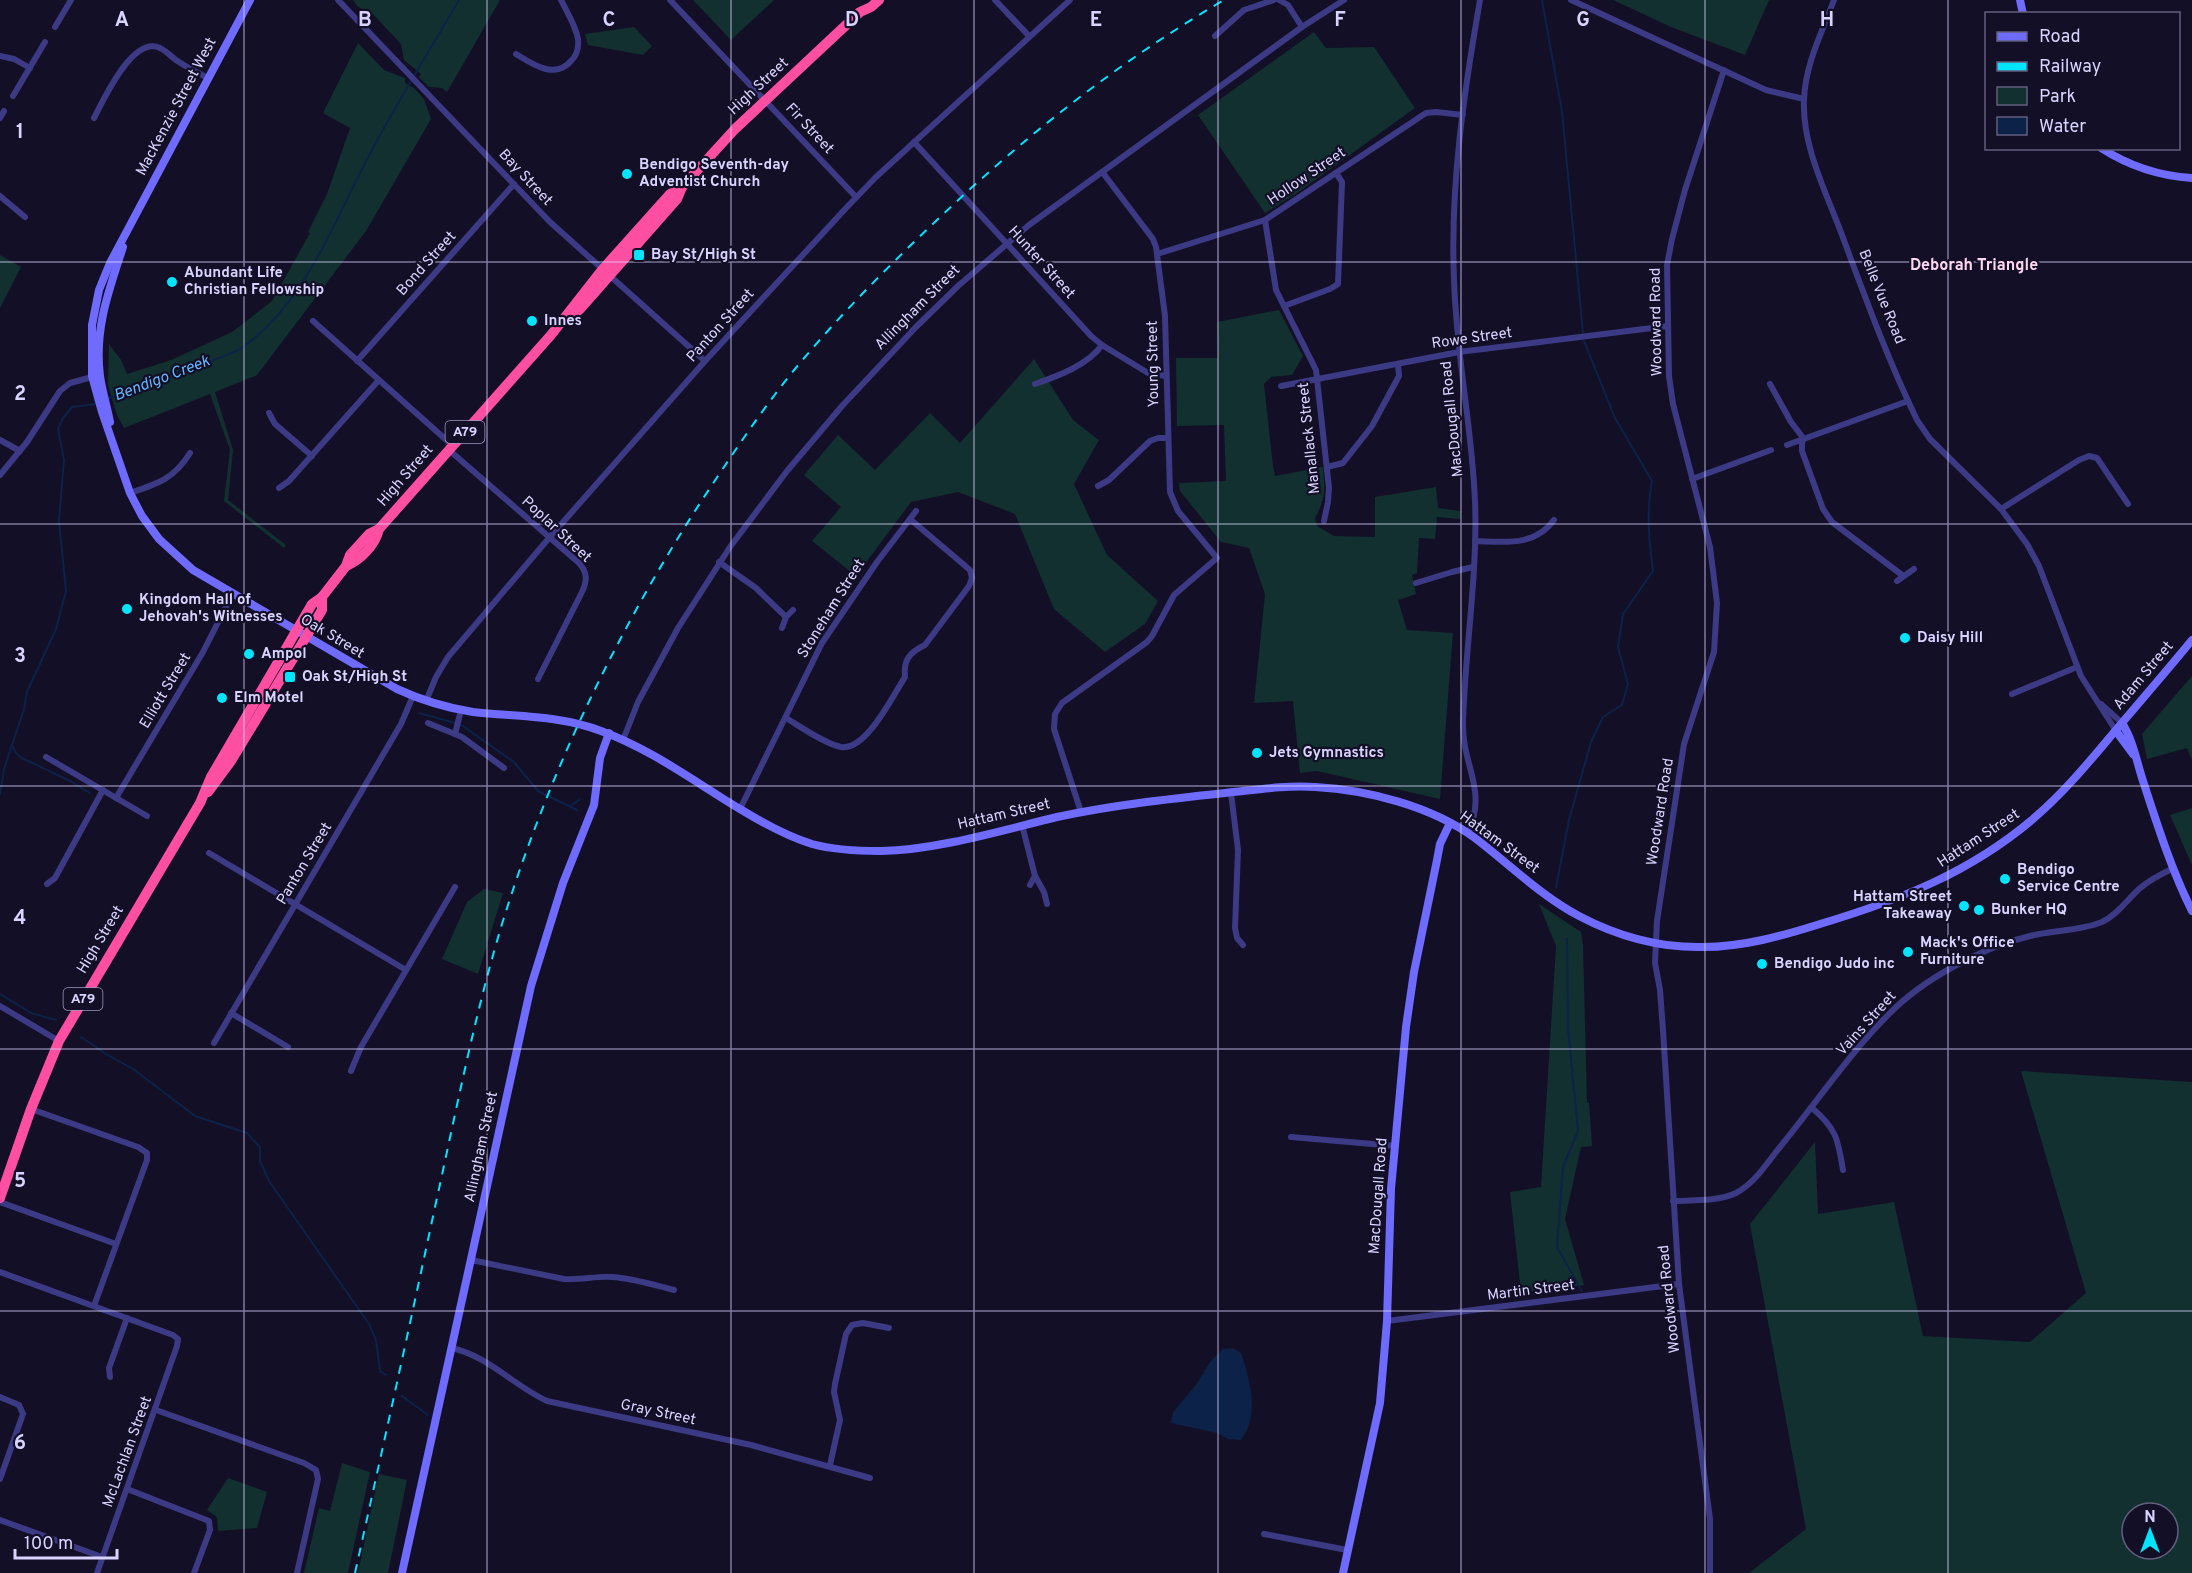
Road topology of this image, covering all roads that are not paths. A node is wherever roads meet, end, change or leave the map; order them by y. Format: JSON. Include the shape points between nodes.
{"nodes":[{"id":1,"x":70,"y":0,"type":"edge"},
{"id":2,"x":250,"y":0,"type":"edge"},
{"id":3,"x":338,"y":0,"type":"edge"},
{"id":4,"x":561,"y":0,"type":"edge"},
{"id":5,"x":670,"y":0,"type":"edge"},
{"id":6,"x":866,"y":0,"type":"edge"},
{"id":7,"x":879,"y":0,"type":"edge"},
{"id":8,"x":995,"y":0,"type":"edge"},
{"id":9,"x":1070,"y":0,"type":"edge"},
{"id":10,"x":1274,"y":0,"type":"edge"},
{"id":11,"x":1279,"y":0,"type":"edge"},
{"id":12,"x":1344,"y":0,"type":"edge"},
{"id":13,"x":1480,"y":0,"type":"edge"},
{"id":14,"x":1571,"y":0,"type":"edge"},
{"id":15,"x":1834,"y":0,"type":"edge"},
{"id":16,"x":860,"y":12,"type":"junction"},
{"id":17,"x":55,"y":27,"type":"dead end"},
{"id":18,"x":1302,"y":27,"type":"junction"},
{"id":19,"x":1029,"y":36,"type":"junction"},
{"id":20,"x":1215,"y":36,"type":"dead end"},
{"id":21,"x":45,"y":42,"type":"dead end"},
{"id":22,"x":516,"y":54,"type":"dead end"},
{"id":23,"x":0,"y":56,"type":"edge"},
{"id":24,"x":30,"y":68,"type":"junction"},
{"id":25,"x":1724,"y":70,"type":"junction"},
{"id":26,"x":208,"y":78,"type":"junction"},
{"id":27,"x":13,"y":96,"type":"dead end"},
{"id":28,"x":1804,"y":99,"type":"junction"},
{"id":29,"x":766,"y":100,"type":"junction"},
{"id":30,"x":1463,"y":115,"type":"junction"},
{"id":31,"x":94,"y":118,"type":"dead end"},
{"id":32,"x":914,"y":142,"type":"junction"},
{"id":33,"x":2104,"y":150,"type":"edge"},
{"id":34,"x":1103,"y":173,"type":"junction"},
{"id":35,"x":1336,"y":173,"type":"junction"},
{"id":36,"x":2192,"y":178,"type":"edge"},
{"id":37,"x":514,"y":184,"type":"junction"},
{"id":38,"x":0,"y":196,"type":"edge"},
{"id":39,"x":856,"y":197,"type":"junction"},
{"id":40,"x":25,"y":217,"type":"dead end"},
{"id":41,"x":1265,"y":220,"type":"junction"},
{"id":42,"x":1008,"y":243,"type":"junction"},
{"id":43,"x":1157,"y":254,"type":"junction"},
{"id":44,"x":606,"y":273,"type":"junction"},
{"id":45,"x":1284,"y":306,"type":"junction"},
{"id":46,"x":313,"y":321,"type":"dead end"},
{"id":47,"x":1668,"y":326,"type":"junction"},
{"id":48,"x":1102,"y":345,"type":"junction"},
{"id":49,"x":1459,"y":352,"type":"junction"},
{"id":50,"x":357,"y":361,"type":"junction"},
{"id":51,"x":705,"y":361,"type":"junction"},
{"id":52,"x":1398,"y":364,"type":"junction"},
{"id":53,"x":96,"y":376,"type":"junction"},
{"id":54,"x":1166,"y":376,"type":"junction"},
{"id":55,"x":1317,"y":380,"type":"junction"},
{"id":56,"x":378,"y":381,"type":"junction"},
{"id":57,"x":1035,"y":384,"type":"dead end"},
{"id":58,"x":1770,"y":384,"type":"dead end"},
{"id":59,"x":1281,"y":386,"type":"dead end"},
{"id":60,"x":1908,"y":401,"type":"junction"},
{"id":61,"x":269,"y":413,"type":"dead end"},
{"id":62,"x":1168,"y":438,"type":"junction"},
{"id":63,"x":0,"y":440,"type":"edge"},
{"id":64,"x":1803,"y":440,"type":"junction"},
{"id":65,"x":1787,"y":445,"type":"dead end"},
{"id":66,"x":451,"y":448,"type":"junction"},
{"id":67,"x":1771,"y":450,"type":"dead end"},
{"id":68,"x":20,"y":451,"type":"junction"},
{"id":69,"x":190,"y":453,"type":"dead end"},
{"id":70,"x":312,"y":456,"type":"junction"},
{"id":71,"x":1327,"y":467,"type":"junction"},
{"id":72,"x":0,"y":476,"type":"edge"},
{"id":73,"x":1692,"y":479,"type":"junction"},
{"id":74,"x":1098,"y":486,"type":"dead end"},
{"id":75,"x":279,"y":488,"type":"dead end"},
{"id":76,"x":130,"y":494,"type":"junction"},
{"id":77,"x":2128,"y":504,"type":"dead end"},
{"id":78,"x":2001,"y":509,"type":"junction"},
{"id":79,"x":916,"y":511,"type":"dead end"},
{"id":80,"x":910,"y":519,"type":"junction"},
{"id":81,"x":1554,"y":520,"type":"dead end"},
{"id":82,"x":1323,"y":521,"type":"dead end"},
{"id":83,"x":549,"y":537,"type":"junction"},
{"id":84,"x":1474,"y":541,"type":"junction"},
{"id":85,"x":719,"y":562,"type":"junction"},
{"id":86,"x":1473,"y":567,"type":"junction"},
{"id":87,"x":1914,"y":569,"type":"dead end"},
{"id":88,"x":1902,"y":575,"type":"junction"},
{"id":89,"x":1897,"y":581,"type":"dead end"},
{"id":90,"x":1416,"y":583,"type":"dead end"},
{"id":91,"x":233,"y":593,"type":"junction"},
{"id":92,"x":322,"y":597,"type":"junction"},
{"id":93,"x":793,"y":610,"type":"dead end"},
{"id":94,"x":786,"y":617,"type":"junction"},
{"id":95,"x":782,"y":628,"type":"dead end"},
{"id":96,"x":296,"y":632,"type":"junction"},
{"id":97,"x":306,"y":638,"type":"junction"},
{"id":98,"x":2192,"y":640,"type":"edge"},
{"id":99,"x":2077,"y":667,"type":"junction"},
{"id":100,"x":538,"y":679,"type":"dead end"},
{"id":101,"x":2012,"y":694,"type":"dead end"},
{"id":102,"x":413,"y":696,"type":"junction"},
{"id":103,"x":426,"y":701,"type":"junction"},
{"id":104,"x":461,"y":710,"type":"junction"},
{"id":105,"x":786,"y":718,"type":"junction"},
{"id":106,"x":428,"y":723,"type":"dead end"},
{"id":107,"x":2119,"y":727,"type":"junction"},
{"id":108,"x":609,"y":733,"type":"junction"},
{"id":109,"x":455,"y":734,"type":"junction"},
{"id":110,"x":623,"y":740,"type":"junction"},
{"id":111,"x":46,"y":757,"type":"dead end"},
{"id":112,"x":504,"y":768,"type":"dead end"},
{"id":113,"x":103,"y":790,"type":"junction"},
{"id":114,"x":1231,"y":793,"type":"junction"},
{"id":115,"x":116,"y":798,"type":"junction"},
{"id":116,"x":200,"y":803,"type":"junction"},
{"id":117,"x":740,"y":809,"type":"junction"},
{"id":118,"x":1081,"y":812,"type":"junction"},
{"id":119,"x":147,"y":816,"type":"dead end"},
{"id":120,"x":1450,"y":823,"type":"junction"},
{"id":121,"x":1022,"y":825,"type":"junction"},
{"id":122,"x":1468,"y":833,"type":"junction"},
{"id":123,"x":209,"y":853,"type":"dead end"},
{"id":124,"x":2174,"y":868,"type":"junction"},
{"id":125,"x":1035,"y":876,"type":"junction"},
{"id":126,"x":47,"y":884,"type":"dead end"},
{"id":127,"x":1030,"y":885,"type":"dead end"},
{"id":128,"x":455,"y":887,"type":"dead end"},
{"id":129,"x":1047,"y":904,"type":"dead end"},
{"id":130,"x":295,"y":905,"type":"junction"},
{"id":131,"x":2192,"y":911,"type":"edge"},
{"id":132,"x":1655,"y":943,"type":"junction"},
{"id":133,"x":1243,"y":945,"type":"dead end"},
{"id":134,"x":406,"y":970,"type":"junction"},
{"id":135,"x":0,"y":1006,"type":"edge"},
{"id":136,"x":231,"y":1013,"type":"junction"},
{"id":137,"x":59,"y":1041,"type":"junction"},
{"id":138,"x":214,"y":1043,"type":"dead end"},
{"id":139,"x":288,"y":1047,"type":"dead end"},
{"id":140,"x":351,"y":1071,"type":"dead end"},
{"id":141,"x":1812,"y":1108,"type":"junction"},
{"id":142,"x":31,"y":1109,"type":"junction"},
{"id":143,"x":1291,"y":1137,"type":"dead end"},
{"id":144,"x":1396,"y":1146,"type":"junction"},
{"id":145,"x":1843,"y":1170,"type":"dead end"},
{"id":146,"x":0,"y":1200,"type":"edge"},
{"id":147,"x":1673,"y":1201,"type":"junction"},
{"id":148,"x":116,"y":1244,"type":"junction"},
{"id":149,"x":471,"y":1260,"type":"junction"},
{"id":150,"x":0,"y":1272,"type":"edge"},
{"id":151,"x":1679,"y":1284,"type":"junction"},
{"id":152,"x":674,"y":1290,"type":"dead end"},
{"id":153,"x":94,"y":1306,"type":"junction"},
{"id":154,"x":127,"y":1318,"type":"junction"},
{"id":155,"x":1386,"y":1321,"type":"junction"},
{"id":156,"x":889,"y":1328,"type":"dead end"},
{"id":157,"x":451,"y":1348,"type":"junction"},
{"id":158,"x":110,"y":1377,"type":"dead end"},
{"id":159,"x":0,"y":1397,"type":"edge"},
{"id":160,"x":156,"y":1410,"type":"junction"},
{"id":161,"x":830,"y":1466,"type":"junction"},
{"id":162,"x":870,"y":1478,"type":"dead end"},
{"id":163,"x":0,"y":1479,"type":"edge"},
{"id":164,"x":127,"y":1489,"type":"junction"},
{"id":165,"x":0,"y":1520,"type":"edge"},
{"id":166,"x":1264,"y":1534,"type":"dead end"},
{"id":167,"x":1347,"y":1550,"type":"junction"},
{"id":168,"x":102,"y":1557,"type":"junction"},
{"id":169,"x":97,"y":1573,"type":"edge"},
{"id":170,"x":194,"y":1573,"type":"edge"},
{"id":171,"x":297,"y":1573,"type":"edge"},
{"id":172,"x":402,"y":1573,"type":"edge"},
{"id":173,"x":1343,"y":1573,"type":"edge"},
{"id":174,"x":1710,"y":1573,"type":"edge"}],
"edges":[{"from":1,"to":17,"type":"street"},
{"from":2,"to":26,"type":"main road","name":"MacKenzie Street West"},
{"from":3,"to":37,"type":"street","name":"Bay Street"},
{"from":4,"to":22,"type":"street","via":[[578,38],[573,59],[566,66],[548,70]]},
{"from":5,"to":29,"type":"street","name":"Fir Street"},
{"from":6,"to":16,"type":"highway","name":"High Street","number":"A79"},
{"from":7,"to":16,"type":"highway","name":"High Street","number":"A79"},
{"from":8,"to":19,"type":"street"},
{"from":9,"to":19,"type":"street","name":"Panton Street"},
{"from":10,"to":20,"type":"street","via":[[1244,10]]},
{"from":11,"to":18,"type":"street","via":[[1288,4]]},
{"from":12,"to":18,"type":"street","name":"Allingham Street"},
{"from":13,"to":30,"type":"street","name":"MacDougall Road"},
{"from":14,"to":25,"type":"street"},
{"from":15,"to":28,"type":"street","name":"Belle Vue Road","via":[[1809,66]]},
{"from":16,"to":29,"type":"highway","name":"High Street","number":"A79"},
{"from":18,"to":34,"type":"street","name":"Allingham Street"},
{"from":19,"to":32,"type":"street","name":"Panton Street"},
{"from":21,"to":24,"type":"street"},
{"from":23,"to":24,"type":"street"},
{"from":24,"to":27,"type":"street"},
{"from":25,"to":28,"type":"street","via":[[1766,90]]},
{"from":25,"to":47,"type":"street","name":"Woodward Road","via":[[1672,239],[1667,265]]},
{"from":26,"to":31,"type":"street","via":[[160,48],[142,48],[130,58]]},
{"from":26,"to":53,"type":"main road","name":"MacKenzie Street West","via":[[129,227],[103,309]]},
{"from":28,"to":60,"type":"street","name":"Belle Vue Road","via":[[1814,159]]},
{"from":29,"to":39,"type":"street","name":"Fir Street"},
{"from":29,"to":44,"type":"highway","name":"High Street","number":"A79","via":[[682,187],[670,194]]},
{"from":30,"to":35,"type":"street","name":"Hollow Street","via":[[1426,113]]},
{"from":30,"to":49,"type":"street","name":"MacDougall Road","via":[[1456,165],[1453,243]]},
{"from":32,"to":39,"type":"street","name":"Panton Street"},
{"from":32,"to":42,"type":"street","name":"Hunter Street"},
{"from":33,"to":36,"type":"main road","via":[[2146,170]]},
{"from":34,"to":42,"type":"street","name":"Allingham Street"},
{"from":34,"to":43,"type":"street","name":"Young Street","via":[[1153,238]]},
{"from":35,"to":41,"type":"street","name":"Hollow Street"},
{"from":35,"to":45,"type":"street","via":[[1342,182],[1338,284]]},
{"from":37,"to":44,"type":"street","name":"Bay Street"},
{"from":37,"to":50,"type":"street","name":"Bond Street"},
{"from":38,"to":40,"type":"street"},
{"from":39,"to":51,"type":"street","name":"Panton Street"},
{"from":41,"to":43,"type":"street","name":"Hollow Street"},
{"from":41,"to":45,"type":"street","name":"Manallack Street","via":[[1275,285]]},
{"from":42,"to":48,"type":"street","name":"Hunter Street"},
{"from":42,"to":85,"type":"street","name":"Allingham Street","via":[[938,304],[842,406]]},
{"from":43,"to":54,"type":"street","name":"Young Street","via":[[1165,316]]},
{"from":44,"to":51,"type":"street","name":"Bay Street"},
{"from":44,"to":66,"type":"highway","name":"High Street","number":"A79"},
{"from":45,"to":55,"type":"street","name":"Manallack Street","via":[[1314,365]]},
{"from":46,"to":50,"type":"street","name":"Poplar Street"},
{"from":47,"to":49,"type":"street","name":"Rowe Street"},
{"from":47,"to":73,"type":"street","name":"Woodward Road","via":[[1672,404]]},
{"from":48,"to":54,"type":"street","name":"Hunter Street","via":[[1148,373]]},
{"from":48,"to":57,"type":"street","via":[[1080,363]]},
{"from":49,"to":52,"type":"street","name":"Rowe Street"},
{"from":49,"to":84,"type":"street","name":"MacDougall Road","via":[[1473,476]]},
{"from":50,"to":56,"type":"street","name":"Poplar Street"},
{"from":51,"to":83,"type":"street","name":"Panton Street"},
{"from":52,"to":55,"type":"street","name":"Rowe Street"},
{"from":52,"to":71,"type":"street","via":[[1399,376],[1372,426],[1342,463]]},
{"from":53,"to":68,"type":"street","via":[[70,383],[60,391]]},
{"from":53,"to":76,"type":"main road","name":"Oak Street"},
{"from":54,"to":62,"type":"street","name":"Young Street"},
{"from":55,"to":59,"type":"street","name":"Rowe Street"},
{"from":55,"to":71,"type":"street","name":"Manallack Street"},
{"from":56,"to":66,"type":"street","name":"Poplar Street"},
{"from":56,"to":70,"type":"street"},
{"from":58,"to":64,"type":"street"},
{"from":60,"to":64,"type":"street"},
{"from":60,"to":78,"type":"street","name":"Belle Vue Road","via":[[1930,439]]},
{"from":61,"to":70,"type":"street","via":[[275,424]]},
{"from":62,"to":74,"type":"street","via":[[1150,441]]},
{"from":62,"to":118,"type":"street","name":"Young Street","via":[[1172,499],[1217,558],[1174,595],[1146,642],[1069,697],[1055,714],[1055,733]]},
{"from":63,"to":68,"type":"street"},
{"from":64,"to":65,"type":"street"},
{"from":64,"to":88,"type":"street","via":[[1802,451],[1827,515]]},
{"from":66,"to":83,"type":"street","name":"Poplar Street"},
{"from":66,"to":92,"type":"highway","name":"High Street","number":"A79","via":[[379,529],[350,555]]},
{"from":67,"to":73,"type":"street"},
{"from":68,"to":72,"type":"street"},
{"from":69,"to":76,"type":"street","via":[[167,479]]},
{"from":70,"to":75,"type":"street"},
{"from":71,"to":82,"type":"street","name":"Manallack Street","via":[[1329,494]]},
{"from":73,"to":132,"type":"street","name":"Woodward Road","via":[[1713,562],[1715,641],[1684,744]]},
{"from":76,"to":91,"type":"main road","name":"Oak Street","via":[[165,545],[193,570]]},
{"from":77,"to":78,"type":"street","via":[[2099,460],[2089,456]]},
{"from":78,"to":99,"type":"street","name":"Belle Vue Road","via":[[2034,556]]},
{"from":79,"to":80,"type":"street","name":"Stoneham Street"},
{"from":80,"to":105,"type":"street","name":"Stoneham Street","via":[[822,643]]},
{"from":80,"to":105,"type":"street","via":[[970,570],[969,586],[927,642],[909,656],[905,677],[866,736],[853,746],[834,744]]},
{"from":81,"to":84,"type":"street","via":[[1547,530],[1533,538]]},
{"from":83,"to":100,"type":"street","name":"Poplar Street","via":[[583,567],[586,582]]},
{"from":83,"to":103,"type":"street","name":"Panton Street","via":[[448,657]]},
{"from":84,"to":86,"type":"street","name":"MacDougall Road"},
{"from":85,"to":94,"type":"street","via":[[756,588]]},
{"from":85,"to":110,"type":"street","name":"Allingham Street","via":[[666,649]]},
{"from":86,"to":90,"type":"street"},
{"from":86,"to":122,"type":"street","name":"MacDougall Road","via":[[1463,733],[1476,801]]},
{"from":87,"to":88,"type":"street"},
{"from":88,"to":89,"type":"street"},
{"from":91,"to":96,"type":"main road","name":"Oak Street"},
{"from":91,"to":115,"type":"street","name":"Elliott Street","via":[[203,652]]},
{"from":92,"to":96,"type":"highway","name":"High Street","number":"A79","via":[[312,604]]},
{"from":92,"to":97,"type":"highway","name":"High Street","number":"A79","via":[[322,610]]},
{"from":93,"to":94,"type":"street"},
{"from":94,"to":95,"type":"street"},
{"from":96,"to":97,"type":"main road","name":"Oak Street"},
{"from":96,"to":116,"type":"highway","name":"High Street","number":"A79","via":[[211,777]]},
{"from":97,"to":102,"type":"main road","name":"Oak Street"},
{"from":97,"to":116,"type":"highway","name":"High Street","number":"A79","via":[[231,761]]},
{"from":98,"to":107,"type":"main road","name":"Adam Street"},
{"from":99,"to":101,"type":"street"},
{"from":99,"to":107,"type":"street","name":"Belle Vue Road","via":[[2085,684]]},
{"from":102,"to":103,"type":"main road","name":"Oak Street"},
{"from":102,"to":130,"type":"street","name":"Panton Street","via":[[401,724]]},
{"from":103,"to":104,"type":"main road","name":"Oak Street"},
{"from":104,"to":108,"type":"main road","name":"Oak Street","via":[[551,718]]},
{"from":104,"to":109,"type":"street"},
{"from":105,"to":117,"type":"street","name":"Stoneham Street"},
{"from":106,"to":109,"type":"street"},
{"from":107,"to":124,"type":"main road","name":"Belle Vue Road","via":[[2130,738]]},
{"from":107,"to":132,"type":"main road","name":"Hattam Street","via":[[2082,772],[2037,816],[1980,857],[1917,891],[1855,914],[1754,942],[1705,947]]},
{"from":108,"to":110,"type":"main road","name":"Hattam Street"},
{"from":108,"to":149,"type":"main road","name":"Allingham Street","via":[[600,758],[594,805],[559,893],[535,971]]},
{"from":109,"to":112,"type":"street"},
{"from":110,"to":117,"type":"main road","name":"Hattam Street"},
{"from":111,"to":113,"type":"street"},
{"from":113,"to":115,"type":"street"},
{"from":113,"to":126,"type":"street","via":[[55,878]]},
{"from":114,"to":118,"type":"main road","name":"Hattam Street","via":[[1136,802]]},
{"from":114,"to":120,"type":"main road","name":"Hattam Street","via":[[1292,787],[1333,789],[1402,804]]},
{"from":114,"to":133,"type":"street","via":[[1238,850],[1235,928]]},
{"from":115,"to":119,"type":"street"},
{"from":116,"to":137,"type":"highway","name":"High Street","number":"A79"},
{"from":117,"to":121,"type":"main road","name":"Hattam Street","via":[[805,842],[852,850],[922,848]]},
{"from":118,"to":121,"type":"main road","name":"Hattam Street"},
{"from":120,"to":122,"type":"main road","name":"Hattam Street"},
{"from":120,"to":144,"type":"main road","name":"MacDougall Road","via":[[1438,852],[1414,972]]},
{"from":121,"to":125,"type":"street"},
{"from":122,"to":132,"type":"main road","name":"Hattam Street","via":[[1574,913],[1615,932]]},
{"from":123,"to":130,"type":"street"},
{"from":124,"to":131,"type":"main road","name":"Belle Vue Road"},
{"from":124,"to":141,"type":"street","name":"Vains Street","via":[[2146,883],[2116,913],[2100,922],[2005,943],[1919,989],[1895,1007]]},
{"from":125,"to":127,"type":"street"},
{"from":125,"to":129,"type":"street"},
{"from":128,"to":134,"type":"street"},
{"from":130,"to":134,"type":"street"},
{"from":130,"to":136,"type":"street","name":"Panton Street"},
{"from":132,"to":147,"type":"street","name":"Woodward Road"},
{"from":134,"to":140,"type":"street"},
{"from":135,"to":137,"type":"street"},
{"from":136,"to":138,"type":"street","name":"Panton Street"},
{"from":136,"to":139,"type":"street"},
{"from":137,"to":142,"type":"highway","name":"High Street","number":"A79"},
{"from":141,"to":145,"type":"street","via":[[1834,1132]]},
{"from":141,"to":147,"type":"street","name":"Vains Street","via":[[1752,1181],[1737,1192],[1721,1198]]},
{"from":142,"to":146,"type":"highway","name":"High Street","number":"A79"},
{"from":142,"to":148,"type":"street","via":[[147,1153]]},
{"from":143,"to":144,"type":"street"},
{"from":144,"to":155,"type":"main road","name":"MacDougall Road"},
{"from":146,"to":148,"type":"street"},
{"from":147,"to":151,"type":"street","name":"Woodward Road"},
{"from":148,"to":153,"type":"street"},
{"from":149,"to":152,"type":"street","via":[[564,1279],[616,1277]]},
{"from":149,"to":157,"type":"main road","name":"Allingham Street"},
{"from":150,"to":153,"type":"street"},
{"from":151,"to":155,"type":"street","name":"Martin Street"},
{"from":151,"to":174,"type":"street","name":"Woodward Road","via":[[1710,1519]]},
{"from":153,"to":154,"type":"street"},
{"from":154,"to":158,"type":"street","via":[[109,1368]]},
{"from":154,"to":160,"type":"street","name":"McLachlan Street","via":[[178,1339]]},
{"from":155,"to":167,"type":"main road","name":"MacDougall Road","via":[[1380,1404]]},
{"from":156,"to":161,"type":"street","via":[[858,1323],[846,1334],[834,1392],[840,1426]]},
{"from":157,"to":161,"type":"street","name":"Gray Street","via":[[474,1356],[553,1402]]},
{"from":157,"to":172,"type":"main road","name":"Allingham Street"},
{"from":159,"to":163,"type":"street","via":[[18,1405],[22,1414]]},
{"from":160,"to":164,"type":"street","name":"McLachlan Street"},
{"from":160,"to":171,"type":"street","via":[[316,1470],[318,1479]]},
{"from":161,"to":162,"type":"street","name":"Gray Street"},
{"from":164,"to":168,"type":"street","name":"McLachlan Street"},
{"from":164,"to":170,"type":"street","via":[[209,1521],[210,1530]]},
{"from":165,"to":168,"type":"street"},
{"from":166,"to":167,"type":"street"},
{"from":167,"to":173,"type":"main road","name":"MacDougall Road"},
{"from":168,"to":169,"type":"street","name":"McLachlan Street"}]}
